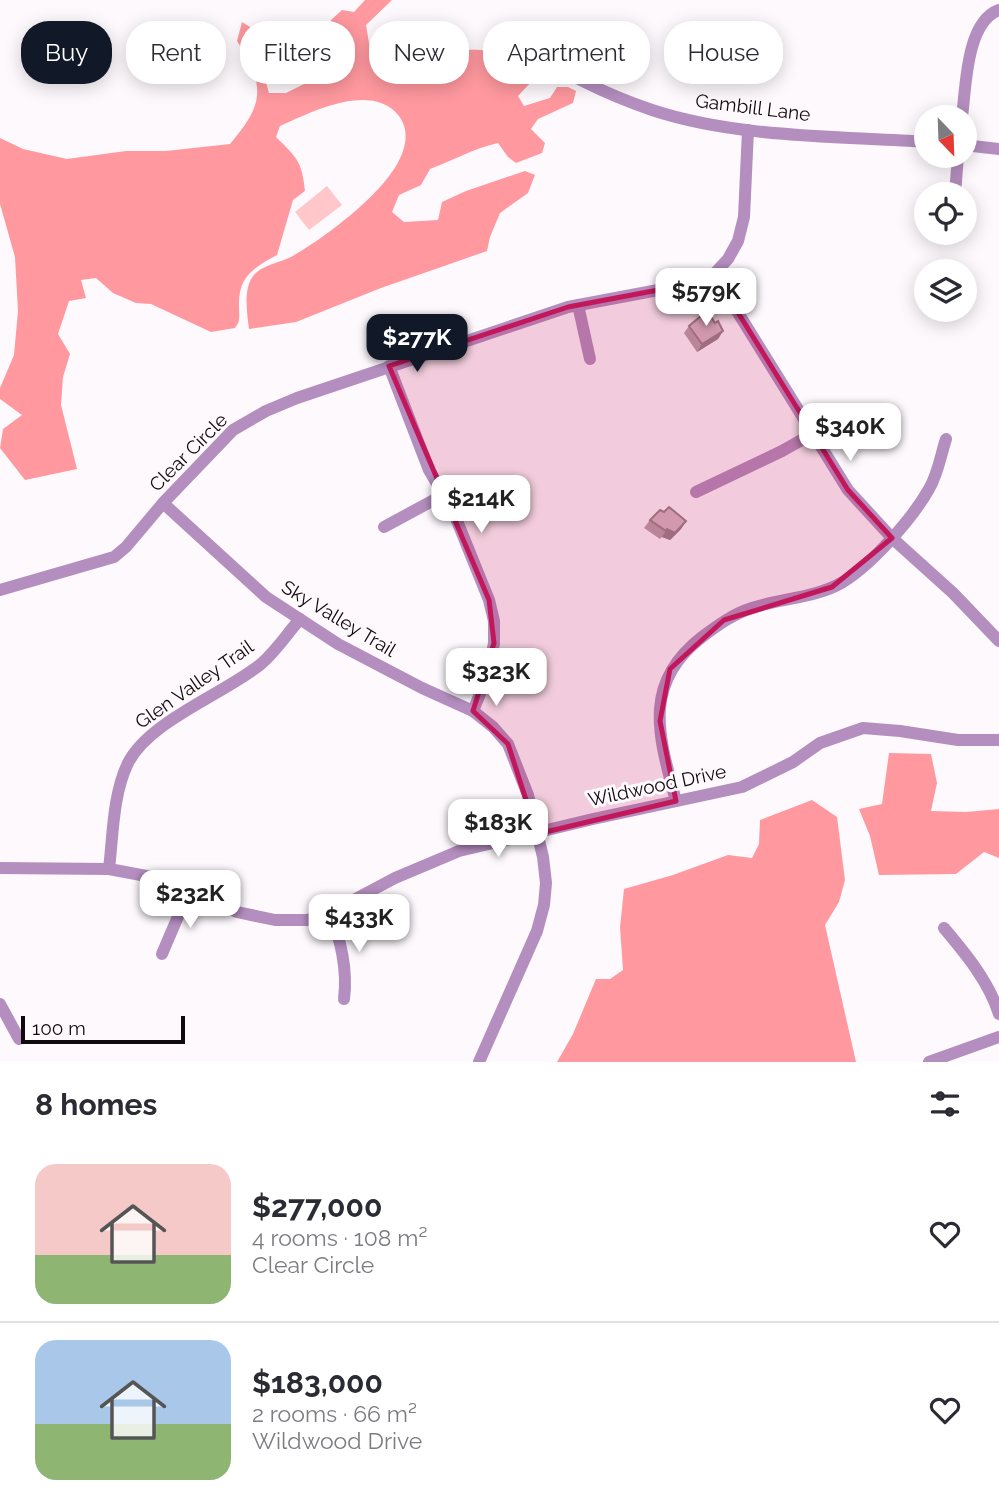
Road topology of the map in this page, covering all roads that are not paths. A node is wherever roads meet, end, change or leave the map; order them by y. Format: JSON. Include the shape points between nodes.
{"nodes":[{"id":1,"x":999,"y":10,"type":"edge"},
{"id":2,"x":589,"y":84,"type":"edge"},
{"id":3,"x":964,"y":105,"type":"edge"},
{"id":4,"x":748,"y":130,"type":"junction"},
{"id":5,"x":914,"y":141,"type":"edge"},
{"id":6,"x":977,"y":146,"type":"edge"},
{"id":7,"x":999,"y":149,"type":"edge"},
{"id":8,"x":714,"y":274,"type":"junction"},
{"id":9,"x":578,"y":305,"type":"junction"},
{"id":10,"x":590,"y":359,"type":"dead end"},
{"id":11,"x":389,"y":366,"type":"junction"},
{"id":12,"x":814,"y":433,"type":"junction"},
{"id":13,"x":946,"y":439,"type":"dead end"},
{"id":14,"x":696,"y":492,"type":"dead end"},
{"id":15,"x":444,"y":495,"type":"junction"},
{"id":16,"x":163,"y":503,"type":"junction"},
{"id":17,"x":384,"y":527,"type":"dead end"},
{"id":18,"x":892,"y":538,"type":"junction"},
{"id":19,"x":0,"y":590,"type":"edge"},
{"id":20,"x":300,"y":619,"type":"junction"},
{"id":21,"x":999,"y":641,"type":"edge"},
{"id":22,"x":473,"y":711,"type":"junction"},
{"id":23,"x":999,"y":740,"type":"edge"},
{"id":24,"x":676,"y":801,"type":"junction"},
{"id":25,"x":537,"y":834,"type":"junction"},
{"id":26,"x":0,"y":867,"type":"edge"},
{"id":27,"x":109,"y":869,"type":"junction"},
{"id":28,"x":188,"y":893,"type":"junction"},
{"id":29,"x":331,"y":912,"type":"junction"},
{"id":30,"x":944,"y":929,"type":"dead end"},
{"id":31,"x":162,"y":954,"type":"dead end"},
{"id":32,"x":344,"y":999,"type":"dead end"},
{"id":33,"x":0,"y":1004,"type":"edge"},
{"id":34,"x":999,"y":1014,"type":"edge"},
{"id":35,"x":999,"y":1037,"type":"edge"},
{"id":36,"x":19,"y":1039,"type":"dead end"},
{"id":37,"x":480,"y":1062,"type":"edge"},
{"id":38,"x":929,"y":1062,"type":"edge"}],
"edges":[{"from":1,"to":3,"type":"street","via":[[980,26],[972,42]]},
{"from":2,"to":4,"type":"street","name":"Gambill Lane","via":[[685,119]]},
{"from":4,"to":5,"type":"street","name":"Gambill Lane"},
{"from":4,"to":8,"type":"street","via":[[744,217],[738,241]]},
{"from":6,"to":7,"type":"street"},
{"from":8,"to":9,"type":"street","name":"Clear Circle","via":[[690,284]]},
{"from":8,"to":12,"type":"street"},
{"from":9,"to":10,"type":"street"},
{"from":9,"to":11,"type":"street","name":"Clear Circle"},
{"from":11,"to":15,"type":"street","via":[[429,470]]},
{"from":11,"to":16,"type":"street","name":"Clear Circle","via":[[265,411],[233,430]]},
{"from":12,"to":14,"type":"street"},
{"from":12,"to":18,"type":"street","via":[[848,490]]},
{"from":13,"to":18,"type":"street","via":[[930,488]]},
{"from":15,"to":17,"type":"street"},
{"from":15,"to":22,"type":"street","via":[[494,621],[488,674]]},
{"from":16,"to":19,"type":"street","name":"Clear Circle","via":[[114,557]]},
{"from":16,"to":20,"type":"street","name":"Sky Valley Trail","via":[[266,597]]},
{"from":18,"to":21,"type":"street"},
{"from":18,"to":24,"type":"street","via":[[857,572],[832,587],[751,608],[724,620],[670,669],[660,698],[660,721]]},
{"from":20,"to":22,"type":"street","name":"Sky Valley Trail","via":[[338,644]]},
{"from":20,"to":27,"type":"street","name":"Glen Valley Trail","via":[[261,663],[149,735],[129,761],[117,802]]},
{"from":22,"to":25,"type":"street","name":"Sky Valley Trail","via":[[508,744]]},
{"from":23,"to":24,"type":"street","name":"Wildwood Drive","via":[[958,740],[863,728],[820,743],[742,787]]},
{"from":24,"to":25,"type":"street","name":"Wildwood Drive"},
{"from":25,"to":29,"type":"street","name":"Wildwood Drive","via":[[459,851]]},
{"from":25,"to":37,"type":"street","name":"Sky Valley Trail","via":[[546,883],[544,905]]},
{"from":26,"to":27,"type":"street","name":"Wildwood Drive"},
{"from":27,"to":28,"type":"street","name":"Wildwood Drive","via":[[157,878]]},
{"from":28,"to":29,"type":"street","name":"Wildwood Drive","via":[[236,912],[275,920],[308,920]]},
{"from":28,"to":31,"type":"street"},
{"from":29,"to":32,"type":"street","via":[[347,979]]},
{"from":30,"to":34,"type":"street","via":[[967,955]]},
{"from":33,"to":36,"type":"street"},
{"from":35,"to":38,"type":"street"}]}
